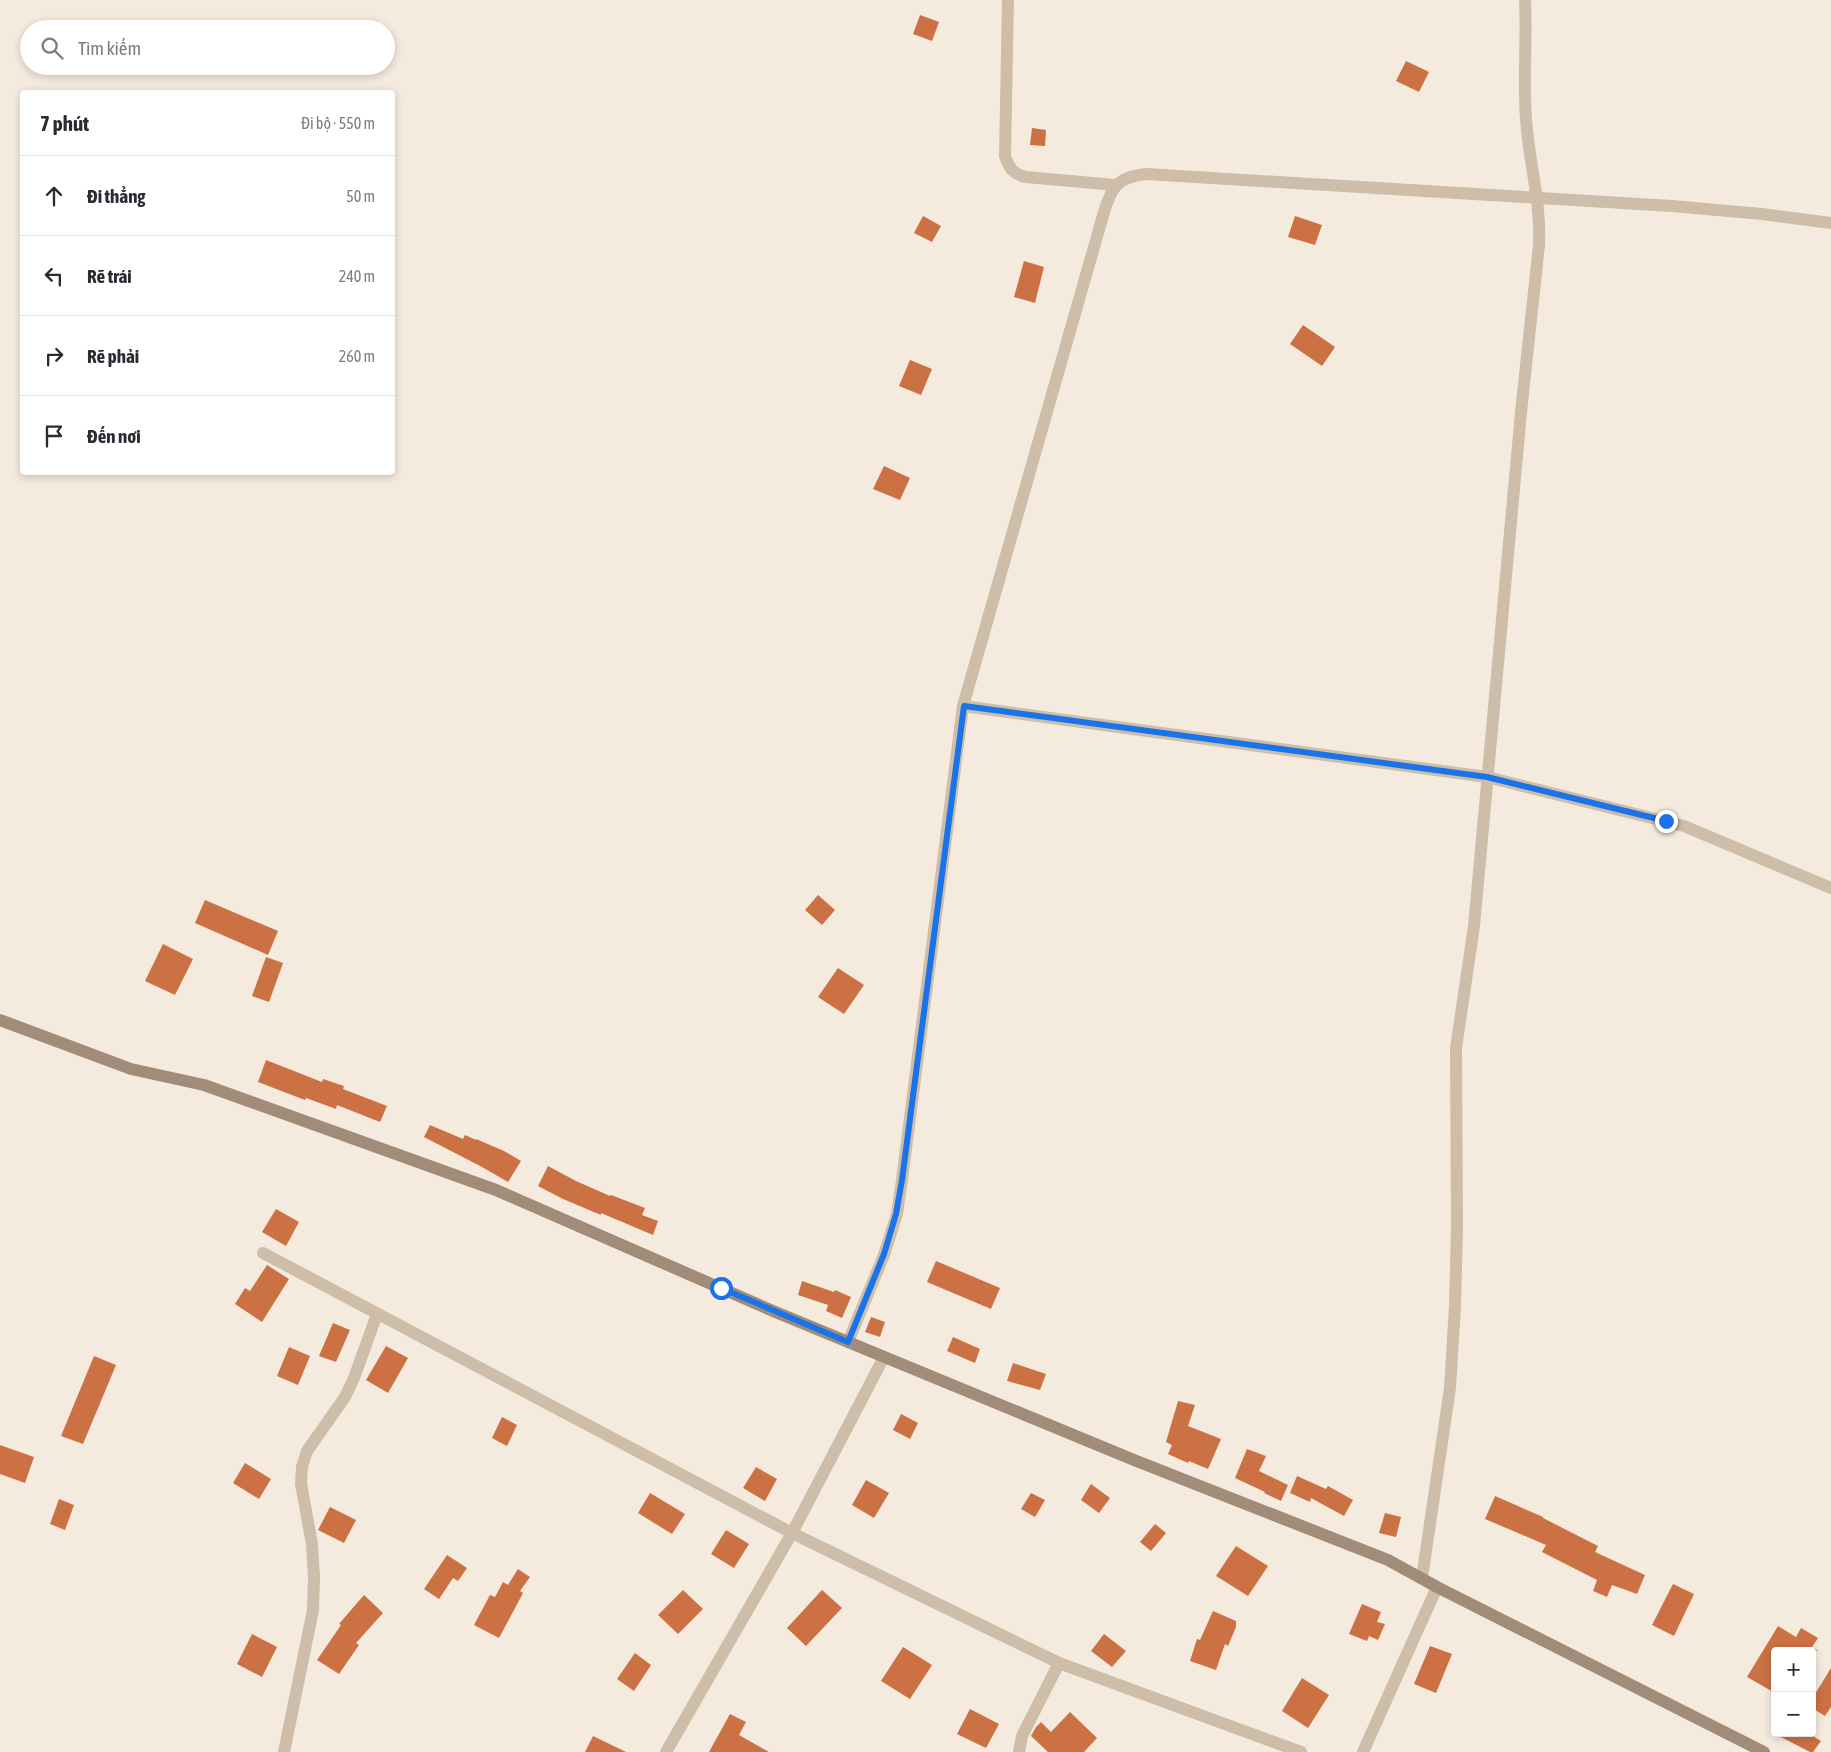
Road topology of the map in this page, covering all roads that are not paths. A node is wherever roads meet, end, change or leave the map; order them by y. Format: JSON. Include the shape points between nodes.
{"nodes":[{"id":1,"x":1008,"y":0,"type":"edge"},
{"id":2,"x":1525,"y":0,"type":"edge"},
{"id":3,"x":1115,"y":185,"type":"junction"},
{"id":4,"x":1538,"y":197,"type":"junction"},
{"id":5,"x":1831,"y":223,"type":"edge"},
{"id":6,"x":964,"y":706,"type":"junction"},
{"id":7,"x":1487,"y":777,"type":"junction"},
{"id":8,"x":1831,"y":888,"type":"edge"},
{"id":9,"x":0,"y":1020,"type":"edge"},
{"id":10,"x":263,"y":1253,"type":"dead end"},
{"id":11,"x":377,"y":1314,"type":"junction"},
{"id":12,"x":848,"y":1342,"type":"junction"},
{"id":13,"x":884,"y":1357,"type":"junction"},
{"id":14,"x":792,"y":1533,"type":"junction"},
{"id":15,"x":1422,"y":1578,"type":"junction"},
{"id":16,"x":1437,"y":1587,"type":"junction"},
{"id":17,"x":1059,"y":1663,"type":"junction"},
{"id":18,"x":284,"y":1752,"type":"edge"},
{"id":19,"x":666,"y":1752,"type":"edge"},
{"id":20,"x":1019,"y":1752,"type":"edge"},
{"id":21,"x":1301,"y":1752,"type":"edge"},
{"id":22,"x":1363,"y":1752,"type":"edge"},
{"id":23,"x":1764,"y":1752,"type":"edge"}],
"edges":[{"from":1,"to":3,"type":"street","via":[[1005,156],[1009,167],[1026,177]]},
{"from":2,"to":4,"type":"street","via":[[1526,119]]},
{"from":3,"to":4,"type":"street","via":[[1133,175],[1146,174]]},
{"from":3,"to":6,"type":"street","via":[[1104,212]]},
{"from":4,"to":5,"type":"street","via":[[1708,209]]},
{"from":4,"to":7,"type":"street","via":[[1540,222],[1535,288]]},
{"from":6,"to":7,"type":"street"},
{"from":6,"to":12,"type":"street","via":[[896,1214],[884,1254]]},
{"from":7,"to":8,"type":"street","via":[[1684,826]]},
{"from":7,"to":15,"type":"street","via":[[1474,926],[1456,1048],[1457,1228],[1450,1388]]},
{"from":9,"to":12,"type":"main road","via":[[131,1069],[204,1085],[496,1190]]},
{"from":10,"to":11,"type":"street"},
{"from":11,"to":14,"type":"street"},
{"from":11,"to":18,"type":"street","via":[[345,1397],[307,1451],[302,1467],[301,1484],[312,1544],[313,1610]]},
{"from":12,"to":13,"type":"main road"},
{"from":13,"to":14,"type":"street"},
{"from":13,"to":15,"type":"main road","via":[[1388,1560]]},
{"from":14,"to":17,"type":"street"},
{"from":14,"to":19,"type":"street"},
{"from":15,"to":16,"type":"main road"},
{"from":16,"to":22,"type":"street"},
{"from":16,"to":23,"type":"main road"},
{"from":17,"to":20,"type":"street","via":[[1022,1736]]},
{"from":17,"to":21,"type":"street"}]}
